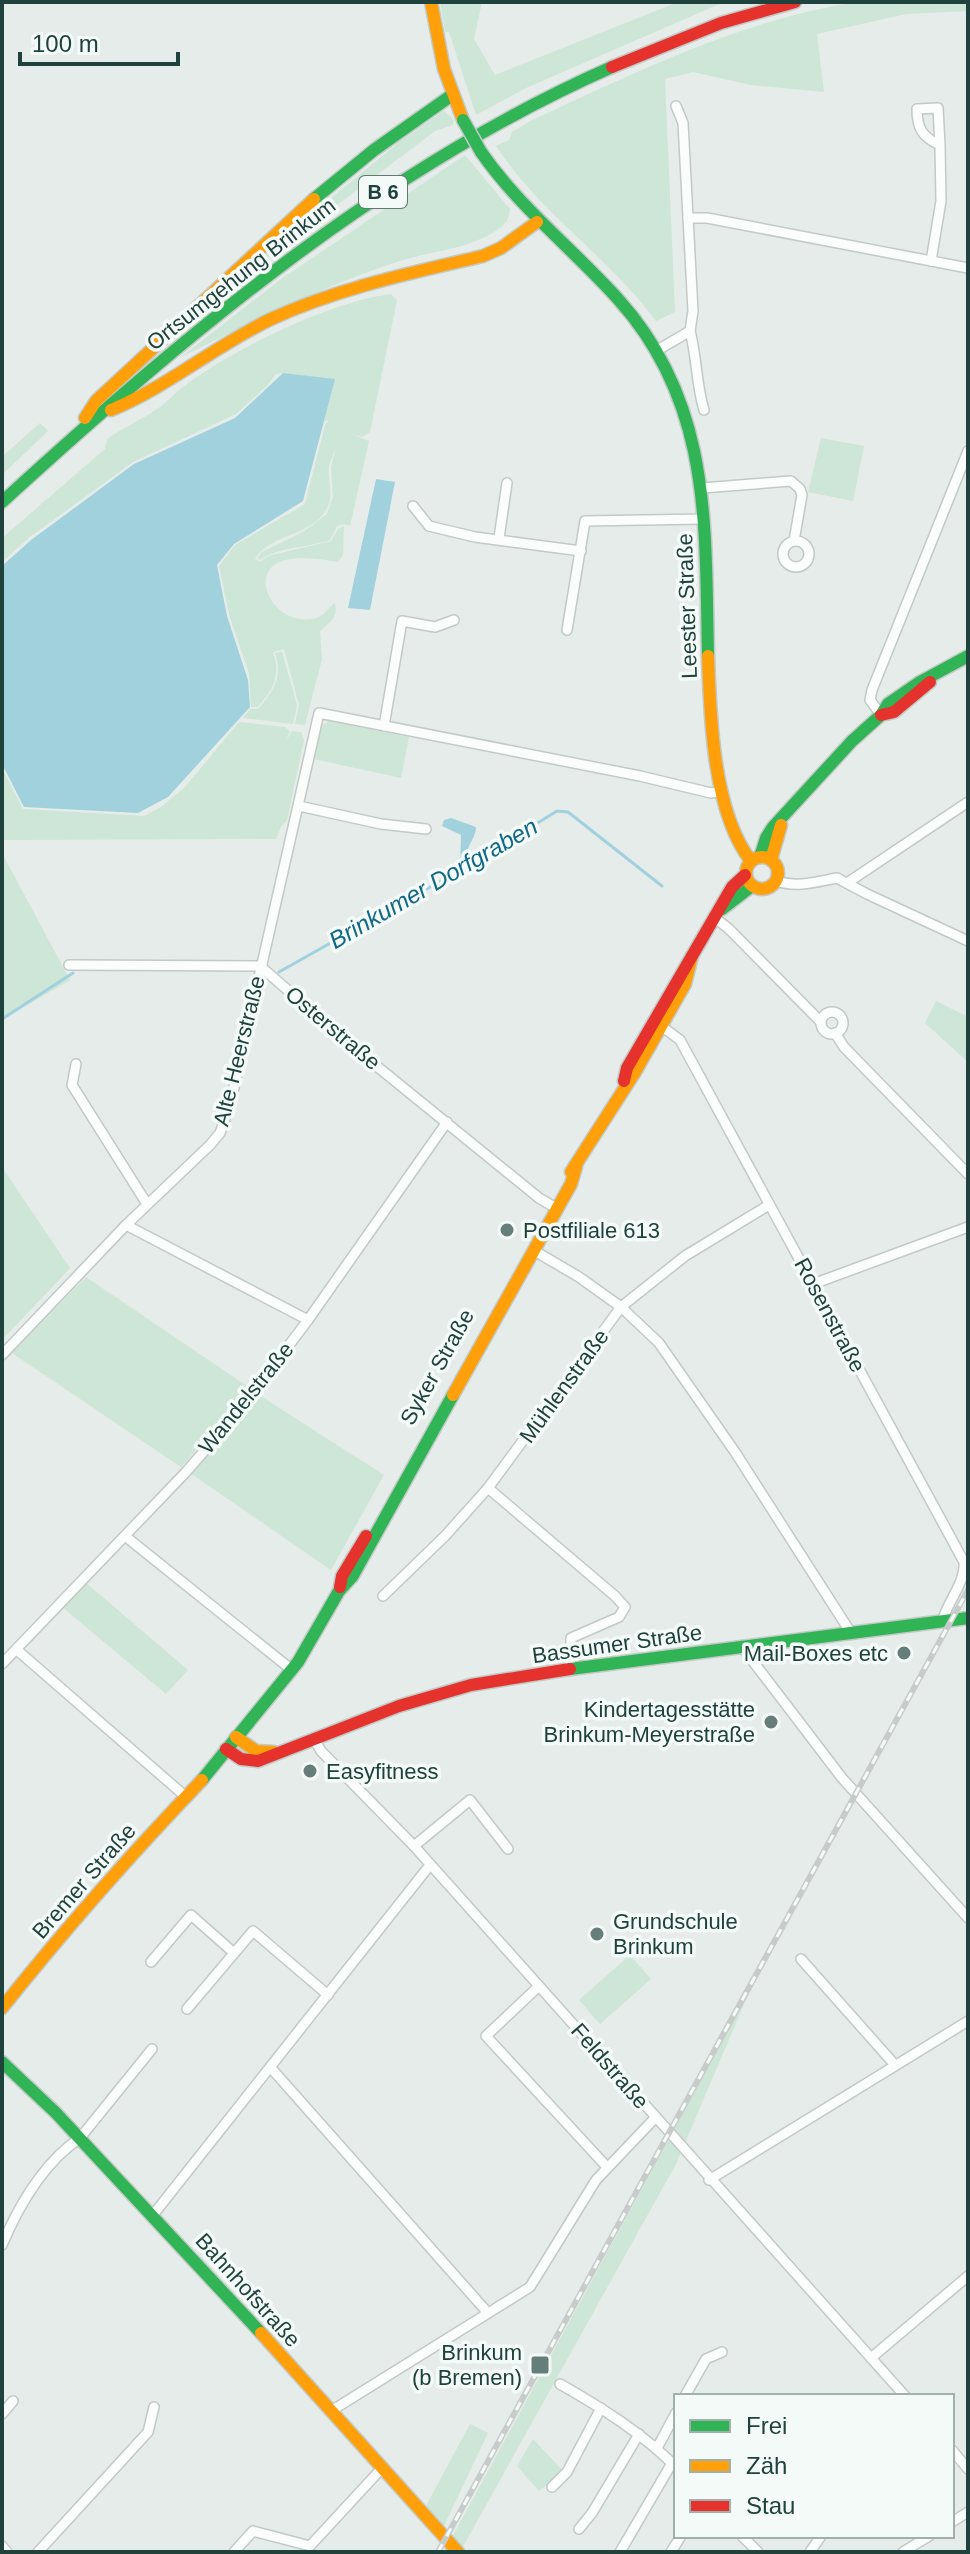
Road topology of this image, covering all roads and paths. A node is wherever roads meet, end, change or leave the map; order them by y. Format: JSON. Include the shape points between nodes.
{"nodes":[{"id":1,"x":431,"y":2,"type":"edge"},
{"id":2,"x":795,"y":2,"type":"edge"},
{"id":3,"x":452,"y":95,"type":"junction"},
{"id":4,"x":676,"y":106,"type":"dead end"},
{"id":5,"x":940,"y":145,"type":"junction"},
{"id":6,"x":688,"y":218,"type":"junction"},
{"id":7,"x":537,"y":222,"type":"junction"},
{"id":8,"x":931,"y":261,"type":"junction"},
{"id":9,"x":968,"y":268,"type":"edge"},
{"id":10,"x":690,"y":331,"type":"junction"},
{"id":11,"x":656,"y":351,"type":"junction"},
{"id":12,"x":704,"y":410,"type":"dead end"},
{"id":13,"x":98,"y":414,"type":"junction"},
{"id":14,"x":71,"y":438,"type":"junction"},
{"id":15,"x":968,"y":451,"type":"edge"},
{"id":16,"x":507,"y":483,"type":"dead end"},
{"id":17,"x":702,"y":488,"type":"junction"},
{"id":18,"x":2,"y":502,"type":"edge"},
{"id":19,"x":413,"y":506,"type":"dead end"},
{"id":20,"x":703,"y":519,"type":"junction"},
{"id":21,"x":499,"y":538,"type":"junction"},
{"id":22,"x":794,"y":541,"type":"dead end"},
{"id":23,"x":581,"y":551,"type":"junction"},
{"id":24,"x":454,"y":620,"type":"dead end"},
{"id":25,"x":567,"y":630,"type":"dead end"},
{"id":26,"x":968,"y":656,"type":"edge"},
{"id":27,"x":881,"y":715,"type":"junction"},
{"id":28,"x":384,"y":726,"type":"junction"},
{"id":29,"x":722,"y":791,"type":"junction"},
{"id":30,"x":968,"y":802,"type":"edge"},
{"id":31,"x":299,"y":806,"type":"junction"},
{"id":32,"x":426,"y":829,"type":"dead end"},
{"id":33,"x":760,"y":859,"type":"junction"},
{"id":34,"x":748,"y":881,"type":"junction"},
{"id":35,"x":776,"y":881,"type":"junction"},
{"id":36,"x":847,"y":883,"type":"junction"},
{"id":37,"x":714,"y":917,"type":"junction"},
{"id":38,"x":968,"y":941,"type":"edge"},
{"id":39,"x":69,"y":965,"type":"dead end"},
{"id":40,"x":260,"y":966,"type":"junction"},
{"id":41,"x":821,"y":1022,"type":"junction"},
{"id":42,"x":658,"y":1023,"type":"junction"},
{"id":43,"x":835,"y":1033,"type":"junction"},
{"id":44,"x":76,"y":1064,"type":"dead end"},
{"id":45,"x":447,"y":1122,"type":"junction"},
{"id":46,"x":968,"y":1174,"type":"edge"},
{"id":47,"x":147,"y":1204,"type":"junction"},
{"id":48,"x":769,"y":1205,"type":"junction"},
{"id":49,"x":553,"y":1206,"type":"junction"},
{"id":50,"x":126,"y":1225,"type":"junction"},
{"id":51,"x":968,"y":1227,"type":"edge"},
{"id":52,"x":533,"y":1250,"type":"junction"},
{"id":53,"x":813,"y":1284,"type":"junction"},
{"id":54,"x":621,"y":1307,"type":"junction"},
{"id":55,"x":308,"y":1320,"type":"junction"},
{"id":56,"x":2,"y":1355,"type":"edge"},
{"id":57,"x":488,"y":1488,"type":"junction"},
{"id":58,"x":125,"y":1536,"type":"junction"},
{"id":59,"x":339,"y":1591,"type":"junction"},
{"id":60,"x":383,"y":1596,"type":"dead end"},
{"id":61,"x":968,"y":1618,"type":"edge"},
{"id":62,"x":942,"y":1622,"type":"junction"},
{"id":63,"x":851,"y":1633,"type":"junction"},
{"id":64,"x":742,"y":1647,"type":"junction"},
{"id":65,"x":17,"y":1650,"type":"junction"},
{"id":66,"x":2,"y":1664,"type":"edge"},
{"id":67,"x":570,"y":1669,"type":"junction"},
{"id":68,"x":292,"y":1670,"type":"junction"},
{"id":69,"x":236,"y":1737,"type":"junction"},
{"id":70,"x":314,"y":1739,"type":"junction"},
{"id":71,"x":226,"y":1749,"type":"junction"},
{"id":72,"x":281,"y":1751,"type":"junction"},
{"id":73,"x":185,"y":1796,"type":"junction"},
{"id":74,"x":414,"y":1846,"type":"junction"},
{"id":75,"x":508,"y":1849,"type":"dead end"},
{"id":76,"x":430,"y":1865,"type":"junction"},
{"id":77,"x":968,"y":1918,"type":"edge"},
{"id":78,"x":234,"y":1953,"type":"junction"},
{"id":79,"x":801,"y":1959,"type":"dead end"},
{"id":80,"x":151,"y":1962,"type":"dead end"},
{"id":81,"x":539,"y":1986,"type":"junction"},
{"id":82,"x":328,"y":1995,"type":"junction"},
{"id":83,"x":2,"y":2008,"type":"edge"},
{"id":84,"x":187,"y":2009,"type":"dead end"},
{"id":85,"x":968,"y":2021,"type":"edge"},
{"id":86,"x":152,"y":2049,"type":"dead end"},
{"id":87,"x":2,"y":2062,"type":"edge"},
{"id":88,"x":895,"y":2065,"type":"junction"},
{"id":89,"x":271,"y":2068,"type":"junction"},
{"id":90,"x":655,"y":2118,"type":"junction"},
{"id":91,"x":80,"y":2138,"type":"junction"},
{"id":92,"x":607,"y":2167,"type":"junction"},
{"id":93,"x":709,"y":2180,"type":"junction"},
{"id":94,"x":153,"y":2215,"type":"junction"},
{"id":95,"x":2,"y":2245,"type":"edge"},
{"id":96,"x":968,"y":2276,"type":"edge"},
{"id":97,"x":488,"y":2313,"type":"junction"},
{"id":98,"x":722,"y":2352,"type":"dead end"},
{"id":99,"x":871,"y":2358,"type":"junction"},
{"id":100,"x":560,"y":2384,"type":"dead end"},
{"id":101,"x":686,"y":2394,"type":"edge"},
{"id":102,"x":903,"y":2394,"type":"edge"},
{"id":103,"x":13,"y":2401,"type":"dead end"},
{"id":104,"x":154,"y":2407,"type":"dead end"},
{"id":105,"x":601,"y":2408,"type":"junction"},
{"id":106,"x":331,"y":2411,"type":"junction"},
{"id":107,"x":2,"y":2414,"type":"edge"},
{"id":108,"x":674,"y":2417,"type":"edge"},
{"id":109,"x":639,"y":2434,"type":"junction"},
{"id":110,"x":657,"y":2448,"type":"junction"},
{"id":111,"x":954,"y":2452,"type":"edge"},
{"id":112,"x":674,"y":2465,"type":"edge"},
{"id":113,"x":382,"y":2468,"type":"junction"},
{"id":114,"x":968,"y":2469,"type":"edge"},
{"id":115,"x":552,"y":2487,"type":"dead end"},
{"id":116,"x":579,"y":2529,"type":"dead end"},
{"id":117,"x":926,"y":2538,"type":"edge"},
{"id":118,"x":2,"y":2546,"type":"edge"},
{"id":119,"x":312,"y":2549,"type":"edge"},
{"id":120,"x":7,"y":2552,"type":"edge"},
{"id":121,"x":38,"y":2552,"type":"edge"},
{"id":122,"x":234,"y":2552,"type":"edge"},
{"id":123,"x":458,"y":2552,"type":"edge"},
{"id":124,"x":620,"y":2552,"type":"edge"},
{"id":125,"x":903,"y":2552,"type":"edge"}],
"edges":[{"from":1,"to":3,"type":"main road","name":"Leester Straße"},
{"from":2,"to":13,"type":"main road","name":"Ortsumgehung Brinkum","number":"B 6","via":[[630,58],[536,101],[444,153],[270,273]]},
{"from":3,"to":7,"type":"main road","name":"Leester Straße","bridge":true,"via":[[505,188]]},
{"from":3,"to":14,"type":"main road","number":"B 6","via":[[296,214],[96,401]]},
{"from":4,"to":6,"type":"street","via":[[683,123]]},
{"from":5,"to":5,"type":"street","via":[[925,138],[917,125],[917,109],[938,108]]},
{"from":5,"to":8,"type":"street","via":[[941,201]]},
{"from":6,"to":8,"type":"street"},
{"from":6,"to":10,"type":"street","via":[[693,274]]},
{"from":7,"to":11,"type":"main road","name":"Leester Straße","via":[[616,297]]},
{"from":7,"to":13,"type":"main road","number":"B 6","via":[[483,256],[366,284],[274,318],[135,400]]},
{"from":8,"to":9,"type":"street"},
{"from":10,"to":11,"type":"street"},
{"from":10,"to":12,"type":"street"},
{"from":11,"to":17,"type":"main road","name":"Leester Straße","via":[[690,425]]},
{"from":13,"to":14,"type":"main road","name":"Ortsumgehung Brinkum","number":"B 6"},
{"from":14,"to":18,"type":"main road","name":"Ortsumgehung Brinkum","number":"B 6"},
{"from":15,"to":27,"type":"street","via":[[872,690],[870,700]]},
{"from":16,"to":21,"type":"street"},
{"from":17,"to":20,"type":"main road","name":"Leester Straße"},
{"from":17,"to":22,"type":"street","via":[[791,481],[802,495]]},
{"from":19,"to":21,"type":"street","via":[[429,526]]},
{"from":20,"to":23,"type":"street","via":[[585,521]]},
{"from":20,"to":29,"type":"main road","name":"Leester Straße","via":[[713,735]]},
{"from":21,"to":23,"type":"street"},
{"from":23,"to":25,"type":"street"},
{"from":24,"to":28,"type":"street","via":[[435,627],[402,621]]},
{"from":26,"to":27,"type":"main road","via":[[941,671],[894,712]]},
{"from":27,"to":33,"type":"main road","via":[[786,815]]},
{"from":28,"to":29,"type":"street","via":[[711,793]]},
{"from":28,"to":31,"type":"street","name":"Alte Heerstraße","via":[[319,713]]},
{"from":29,"to":33,"type":"main road","name":"Leester Straße","via":[[742,850]]},
{"from":30,"to":36,"type":"street"},
{"from":31,"to":32,"type":"street"},
{"from":31,"to":40,"type":"street","name":"Alte Heerstraße"},
{"from":33,"to":34,"type":"main road"},
{"from":33,"to":35,"type":"main road","name":"Leester Straße","via":[[776,866]]},
{"from":34,"to":35,"type":"main road","via":[[765,889]]},
{"from":34,"to":37,"type":"main road","name":"Syker Straße"},
{"from":35,"to":36,"type":"street","via":[[804,885],[837,878]]},
{"from":36,"to":38,"type":"street"},
{"from":37,"to":41,"type":"street"},
{"from":37,"to":42,"type":"main road","name":"Syker Straße","via":[[692,956],[685,984]]},
{"from":39,"to":40,"type":"street"},
{"from":40,"to":45,"type":"street","name":"Osterstraße"},
{"from":40,"to":47,"type":"street","name":"Alte Heerstraße","via":[[220,1133]]},
{"from":41,"to":43,"type":"street","via":[[825,1031]]},
{"from":41,"to":43,"type":"street","via":[[829,1012],[840,1016],[842,1026]]},
{"from":42,"to":48,"type":"street","name":"Rosenstraße","via":[[680,1040]]},
{"from":42,"to":49,"type":"main road","name":"Syker Straße","via":[[571,1184]]},
{"from":43,"to":46,"type":"street"},
{"from":44,"to":47,"type":"street","via":[[72,1085]]},
{"from":45,"to":49,"type":"street","name":"Osterstraße"},
{"from":45,"to":55,"type":"street","name":"Wandelstraße"},
{"from":47,"to":50,"type":"street","name":"Alte Heerstraße"},
{"from":48,"to":53,"type":"street","name":"Rosenstraße"},
{"from":48,"to":54,"type":"street","name":"Mühlenstraße","via":[[685,1256]]},
{"from":49,"to":52,"type":"main road","name":"Syker Straße"},
{"from":49,"to":59,"type":"main road","name":"Syker Straße","via":[[342,1576]]},
{"from":50,"to":55,"type":"street"},
{"from":50,"to":56,"type":"street","name":"Alte Heerstraße"},
{"from":51,"to":53,"type":"street"},
{"from":52,"to":54,"type":"street"},
{"from":52,"to":59,"type":"main road","name":"Syker Straße","via":[[352,1577]]},
{"from":53,"to":62,"type":"street","name":"Rosenstraße","via":[[964,1562]]},
{"from":54,"to":57,"type":"street","name":"Mühlenstraße"},
{"from":54,"to":63,"type":"street","via":[[675,1363]]},
{"from":55,"to":58,"type":"street","name":"Wandelstraße","via":[[240,1410]]},
{"from":57,"to":60,"type":"street","name":"Mühlenstraße"},
{"from":57,"to":67,"type":"street","via":[[625,1607],[619,1617],[571,1638]]},
{"from":58,"to":65,"type":"street","name":"Wandelstraße"},
{"from":58,"to":68,"type":"street"},
{"from":59,"to":68,"type":"main road","name":"Syker Straße"},
{"from":61,"to":62,"type":"main road","name":"Bassumer Straße"},
{"from":62,"to":63,"type":"main road","name":"Bassumer Straße"},
{"from":63,"to":64,"type":"main road","name":"Bassumer Straße"},
{"from":64,"to":67,"type":"main road","name":"Bassumer Straße"},
{"from":64,"to":77,"type":"street","via":[[842,1778]]},
{"from":65,"to":66,"type":"street","name":"Wandelstraße"},
{"from":65,"to":73,"type":"street"},
{"from":67,"to":70,"type":"main road","name":"Bassumer Straße","via":[[471,1685]]},
{"from":68,"to":69,"type":"main road","name":"Syker Straße"},
{"from":69,"to":71,"type":"main road","name":"Syker Straße"},
{"from":69,"to":72,"type":"main road","via":[[256,1751]]},
{"from":70,"to":72,"type":"main road","name":"Bassumer Straße"},
{"from":70,"to":74,"type":"street","name":"Feldstraße"},
{"from":71,"to":72,"type":"main road","name":"Bassumer Straße","via":[[252,1762]]},
{"from":71,"to":73,"type":"main road","name":"Bremer Straße"},
{"from":73,"to":83,"type":"main road","name":"Bremer Straße"},
{"from":74,"to":75,"type":"street","via":[[470,1800]]},
{"from":74,"to":76,"type":"street","name":"Feldstraße"},
{"from":76,"to":81,"type":"street","name":"Feldstraße"},
{"from":76,"to":82,"type":"street"},
{"from":78,"to":80,"type":"street","via":[[191,1915]]},
{"from":78,"to":82,"type":"street","via":[[253,1931]]},
{"from":78,"to":84,"type":"street"},
{"from":79,"to":88,"type":"street"},
{"from":81,"to":90,"type":"street","name":"Feldstraße"},
{"from":81,"to":92,"type":"street","via":[[486,2036]]},
{"from":82,"to":89,"type":"street"},
{"from":85,"to":88,"type":"street"},
{"from":86,"to":91,"type":"street"},
{"from":87,"to":91,"type":"main road","name":"Bahnhofstraße"},
{"from":88,"to":93,"type":"street"},
{"from":89,"to":94,"type":"street"},
{"from":89,"to":97,"type":"street"},
{"from":90,"to":92,"type":"street"},
{"from":90,"to":93,"type":"street","name":"Feldstraße"},
{"from":91,"to":94,"type":"main road","name":"Bahnhofstraße"},
{"from":91,"to":95,"type":"street","via":[[66,2147],[22,2202]]},
{"from":92,"to":97,"type":"street","via":[[530,2287]]},
{"from":93,"to":99,"type":"street","name":"Feldstraße"},
{"from":94,"to":106,"type":"main road","name":"Bahnhofstraße"},
{"from":96,"to":99,"type":"street"},
{"from":97,"to":106,"type":"street"},
{"from":98,"to":101,"type":"street","via":[[706,2359]]},
{"from":99,"to":102,"type":"street","name":"Feldstraße"},
{"from":100,"to":105,"type":"street"},
{"from":103,"to":107,"type":"street"},
{"from":104,"to":121,"type":"street","via":[[148,2432]]},
{"from":105,"to":109,"type":"street"},
{"from":105,"to":115,"type":"street","via":[[567,2472]]},
{"from":106,"to":113,"type":"main road","name":"Bahnhofstraße"},
{"from":108,"to":110,"type":"street"},
{"from":109,"to":110,"type":"street"},
{"from":109,"to":116,"type":"street"},
{"from":110,"to":112,"type":"street"},
{"from":111,"to":114,"type":"street"},
{"from":112,"to":124,"type":"street"},
{"from":113,"to":119,"type":"street"},
{"from":113,"to":123,"type":"main road","name":"Bahnhofstraße"},
{"from":117,"to":125,"type":"street"},
{"from":118,"to":120,"type":"street"},
{"from":119,"to":122,"type":"street","via":[[253,2531]]}]}
